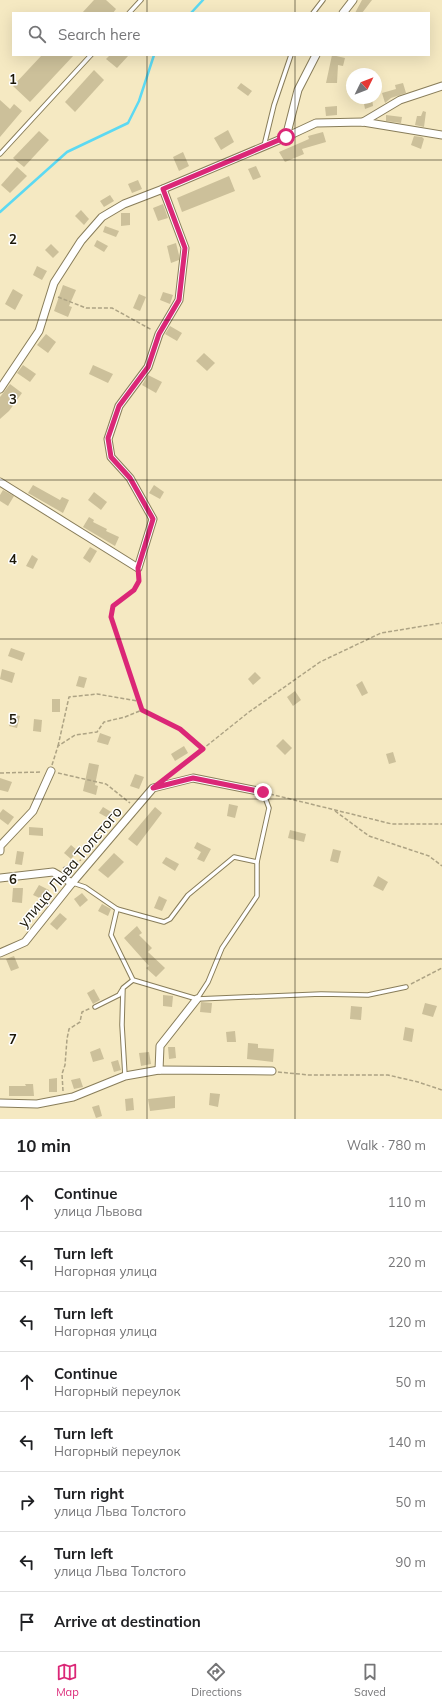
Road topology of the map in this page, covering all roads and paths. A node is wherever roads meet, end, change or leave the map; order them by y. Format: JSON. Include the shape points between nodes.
{"nodes":[{"id":1,"x":141,"y":0,"type":"edge"},
{"id":2,"x":323,"y":0,"type":"edge"},
{"id":3,"x":353,"y":0,"type":"edge"},
{"id":4,"x":130,"y":12,"type":"edge"},
{"id":5,"x":313,"y":12,"type":"edge"},
{"id":6,"x":344,"y":12,"type":"edge"},
{"id":7,"x":90,"y":56,"type":"edge"},
{"id":8,"x":291,"y":56,"type":"edge"},
{"id":9,"x":315,"y":56,"type":"edge"},
{"id":10,"x":442,"y":86,"type":"edge"},
{"id":11,"x":363,"y":122,"type":"junction"},
{"id":12,"x":442,"y":135,"type":"edge"},
{"id":13,"x":286,"y":137,"type":"junction"},
{"id":14,"x":264,"y":147,"type":"junction"},
{"id":15,"x":0,"y":154,"type":"edge"},
{"id":16,"x":163,"y":189,"type":"junction"},
{"id":17,"x":50,"y":294,"type":"junction"},
{"id":18,"x":159,"y":334,"type":"junction"},
{"id":19,"x":0,"y":389,"type":"edge"},
{"id":20,"x":0,"y":482,"type":"edge"},
{"id":21,"x":138,"y":568,"type":"junction"},
{"id":22,"x":442,"y":622,"type":"edge"},
{"id":23,"x":139,"y":701,"type":"junction"},
{"id":24,"x":142,"y":710,"type":"junction"},
{"id":25,"x":58,"y":746,"type":"junction"},
{"id":26,"x":203,"y":749,"type":"junction"},
{"id":27,"x":50,"y":771,"type":"junction"},
{"id":28,"x":0,"y":773,"type":"edge"},
{"id":29,"x":166,"y":778,"type":"dead end"},
{"id":30,"x":263,"y":792,"type":"junction"},
{"id":31,"x":136,"y":808,"type":"junction"},
{"id":32,"x":333,"y":810,"type":"junction"},
{"id":33,"x":442,"y":824,"type":"edge"},
{"id":34,"x":0,"y":851,"type":"edge"},
{"id":35,"x":82,"y":860,"type":"dead end"},
{"id":36,"x":257,"y":862,"type":"junction"},
{"id":37,"x":442,"y":866,"type":"edge"},
{"id":38,"x":54,"y":872,"type":"junction"},
{"id":39,"x":0,"y":878,"type":"edge"},
{"id":40,"x":72,"y":883,"type":"junction"},
{"id":41,"x":117,"y":909,"type":"junction"},
{"id":42,"x":0,"y":953,"type":"edge"},
{"id":43,"x":442,"y":968,"type":"edge"},
{"id":44,"x":133,"y":980,"type":"junction"},
{"id":45,"x":406,"y":987,"type":"joint"},
{"id":46,"x":123,"y":988,"type":"junction"},
{"id":47,"x":197,"y":999,"type":"junction"},
{"id":48,"x":95,"y":1007,"type":"joint"},
{"id":49,"x":159,"y":1070,"type":"junction"},
{"id":50,"x":272,"y":1071,"type":"joint"},
{"id":51,"x":125,"y":1076,"type":"junction"},
{"id":52,"x":442,"y":1090,"type":"edge"},
{"id":53,"x":64,"y":1099,"type":"junction"},
{"id":54,"x":0,"y":1103,"type":"edge"}],
"edges":[{"from":1,"to":4,"type":"lane"},
{"from":2,"to":5,"type":"lane"},
{"from":3,"to":6,"type":"street"},
{"from":7,"to":15,"type":"lane"},
{"from":8,"to":14,"type":"lane","via":[[274,105]]},
{"from":9,"to":13,"type":"street","via":[[298,90]]},
{"from":10,"to":11,"type":"street","via":[[400,100]]},
{"from":11,"to":12,"type":"street"},
{"from":11,"to":13,"type":"street","via":[[316,123]]},
{"from":13,"to":14,"type":"street"},
{"from":14,"to":16,"type":"street"},
{"from":16,"to":17,"type":"street","via":[[124,204],[102,217],[81,241],[54,283]]},
{"from":16,"to":18,"type":"street","via":[[185,248],[179,300]]},
{"from":17,"to":18,"type":"path","via":[[86,308],[112,308]]},
{"from":17,"to":19,"type":"street","via":[[39,331]]},
{"from":18,"to":21,"type":"street","via":[[148,367],[119,406],[108,438],[111,457],[130,478],[153,519]]},
{"from":20,"to":21,"type":"street"},
{"from":21,"to":23,"type":"path","via":[[139,581],[134,590],[113,606],[111,617]]},
{"from":22,"to":26,"type":"path","via":[[381,633],[320,662],[249,712]]},
{"from":23,"to":24,"type":"path"},
{"from":23,"to":25,"type":"path","via":[[97,694],[69,697]]},
{"from":24,"to":25,"type":"path","via":[[104,722],[96,732],[75,735]]},
{"from":24,"to":26,"type":"path","via":[[180,729]]},
{"from":25,"to":27,"type":"path"},
{"from":26,"to":29,"type":"path"},
{"from":27,"to":28,"type":"path"},
{"from":27,"to":31,"type":"path","via":[[106,784]]},
{"from":27,"to":34,"type":"street","via":[[33,811],[0,846]]},
{"from":30,"to":31,"type":"street","name":"улица Льва Толстого","via":[[193,778],[153,788]]},
{"from":30,"to":32,"type":"path"},
{"from":30,"to":36,"type":"lane","via":[[269,808]]},
{"from":31,"to":40,"type":"street","name":"улица Льва Толстого"},
{"from":32,"to":33,"type":"path","via":[[392,824]]},
{"from":32,"to":37,"type":"path","via":[[369,836],[429,856]]},
{"from":35,"to":38,"type":"path"},
{"from":36,"to":41,"type":"lane","via":[[234,857],[188,895],[170,919],[164,922]]},
{"from":36,"to":47,"type":"lane","via":[[257,896],[222,948],[208,982]]},
{"from":38,"to":39,"type":"street"},
{"from":38,"to":40,"type":"street"},
{"from":40,"to":41,"type":"lane","via":[[85,887]]},
{"from":40,"to":42,"type":"street","name":"улица Льва Толстого","via":[[25,942]]},
{"from":41,"to":44,"type":"lane","via":[[111,934]]},
{"from":43,"to":45,"type":"path"},
{"from":44,"to":46,"type":"lane"},
{"from":44,"to":47,"type":"lane"},
{"from":45,"to":47,"type":"lane","via":[[368,995],[321,994]]},
{"from":46,"to":48,"type":"lane","via":[[119,995]]},
{"from":46,"to":51,"type":"lane"},
{"from":47,"to":49,"type":"street","via":[[160,1046]]},
{"from":48,"to":53,"type":"path","via":[[82,1012],[80,1022],[70,1029],[66,1039],[62,1074]]},
{"from":49,"to":50,"type":"street"},
{"from":49,"to":51,"type":"street"},
{"from":50,"to":52,"type":"path","via":[[309,1075],[388,1075]]},
{"from":51,"to":53,"type":"street"},
{"from":53,"to":54,"type":"street","via":[[37,1104]]}]}
